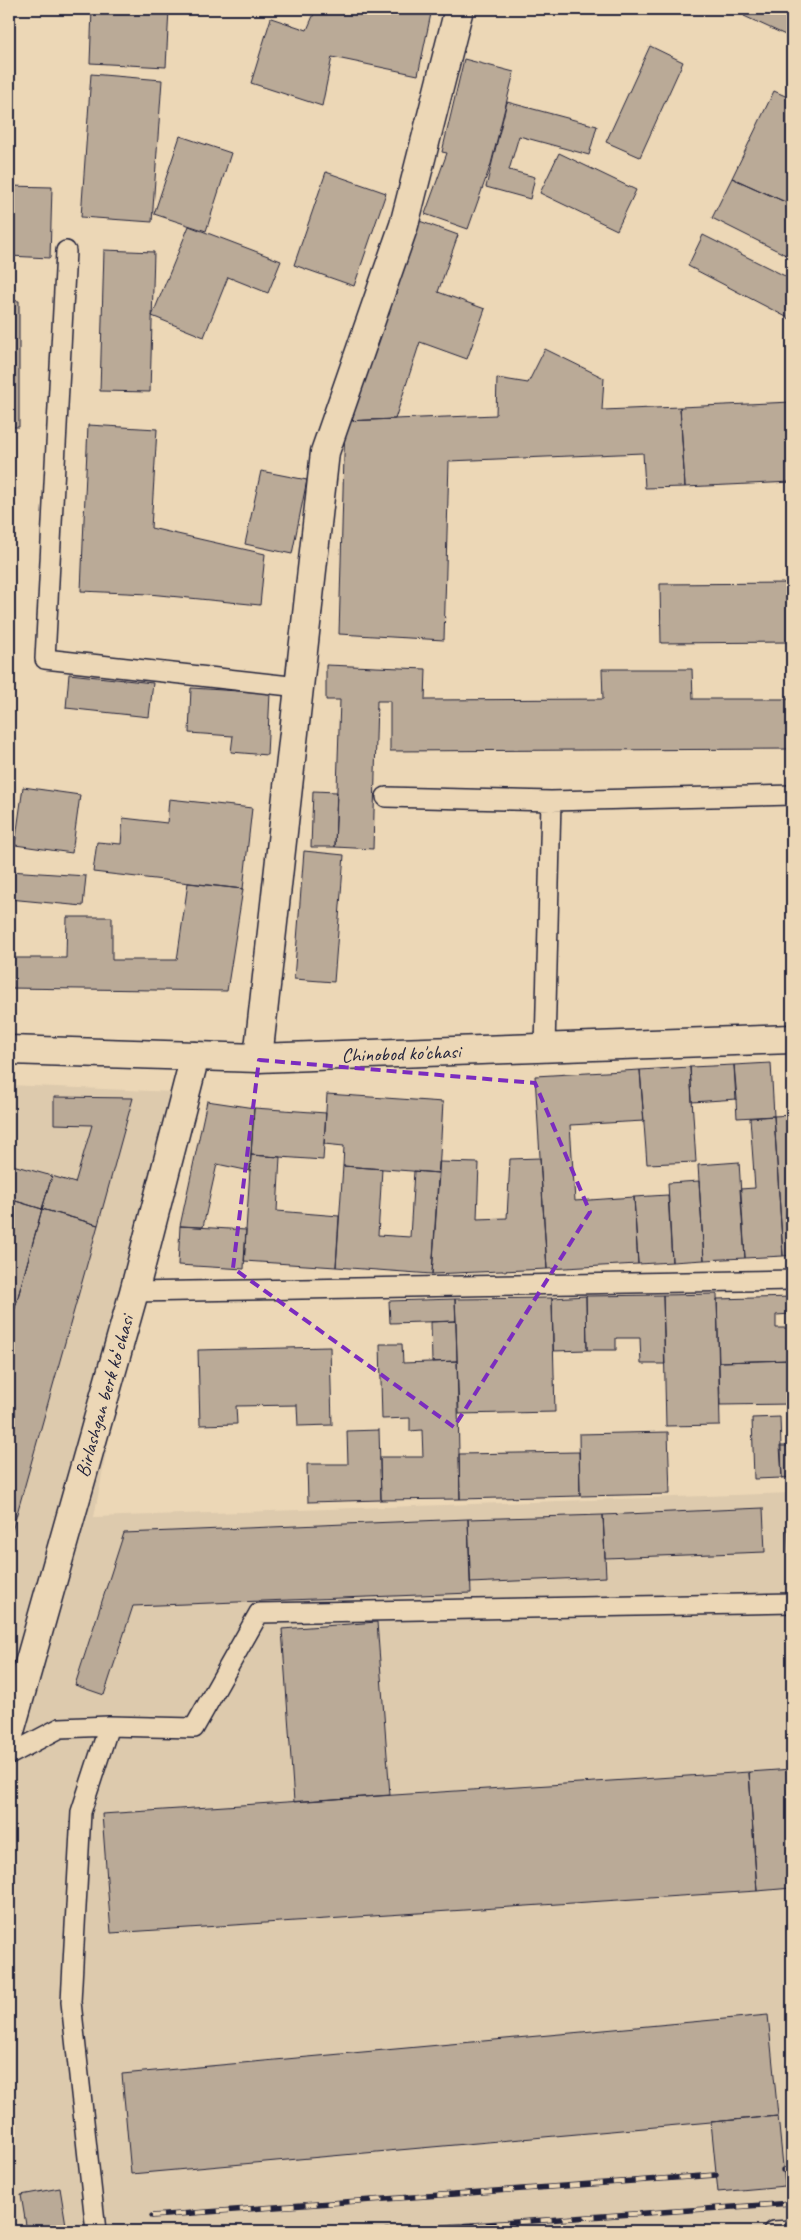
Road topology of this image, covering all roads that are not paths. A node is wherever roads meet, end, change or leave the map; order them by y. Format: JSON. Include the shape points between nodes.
{"nodes":[{"id":1,"x":459,"y":9,"type":"edge"},
{"id":2,"x":66,"y":251,"type":"dead end"},
{"id":3,"x":299,"y":687,"type":"junction"},
{"id":4,"x":792,"y":795,"type":"edge"},
{"id":5,"x":386,"y":797,"type":"dead end"},
{"id":6,"x":551,"y":802,"type":"junction"},
{"id":7,"x":792,"y":1039,"type":"edge"},
{"id":8,"x":545,"y":1048,"type":"junction"},
{"id":9,"x":9,"y":1050,"type":"edge"},
{"id":10,"x":195,"y":1056,"type":"junction"},
{"id":11,"x":258,"y":1058,"type":"junction"},
{"id":12,"x":792,"y":1280,"type":"edge"},
{"id":13,"x":134,"y":1292,"type":"junction"},
{"id":14,"x":792,"y":1603,"type":"edge"},
{"id":15,"x":109,"y":1726,"type":"junction"},
{"id":16,"x":9,"y":1735,"type":"edge"},
{"id":17,"x":9,"y":1755,"type":"edge"},
{"id":18,"x":792,"y":2230,"type":"edge"},
{"id":19,"x":96,"y":2231,"type":"edge"},
{"id":20,"x":773,"y":2231,"type":"edge"}],
"edges":[{"from":1,"to":3,"type":"street","via":[[404,225],[325,452]]},
{"from":2,"to":3,"type":"lane","via":[[45,659]]},
{"from":3,"to":11,"type":"street"},
{"from":4,"to":6,"type":"lane"},
{"from":5,"to":6,"type":"lane"},
{"from":6,"to":8,"type":"lane"},
{"from":7,"to":8,"type":"street","name":"Chinobod ko'chasi"},
{"from":8,"to":11,"type":"street","name":"Chinobod ko'chasi"},
{"from":9,"to":10,"type":"street","name":"Chinobod ko'chasi"},
{"from":10,"to":11,"type":"street","name":"Chinobod ko'chasi"},
{"from":10,"to":13,"type":"street","name":"Birlashgan berk koʻchasi"},
{"from":12,"to":13,"type":"lane"},
{"from":13,"to":16,"type":"street","name":"Birlashgan berk koʻchasi"},
{"from":14,"to":15,"type":"lane","via":[[259,1613],[194,1728]]},
{"from":15,"to":17,"type":"lane","via":[[60,1728]]},
{"from":15,"to":19,"type":"lane","via":[[82,1812],[71,2002]]},
{"from":18,"to":20,"type":"lane"}]}
